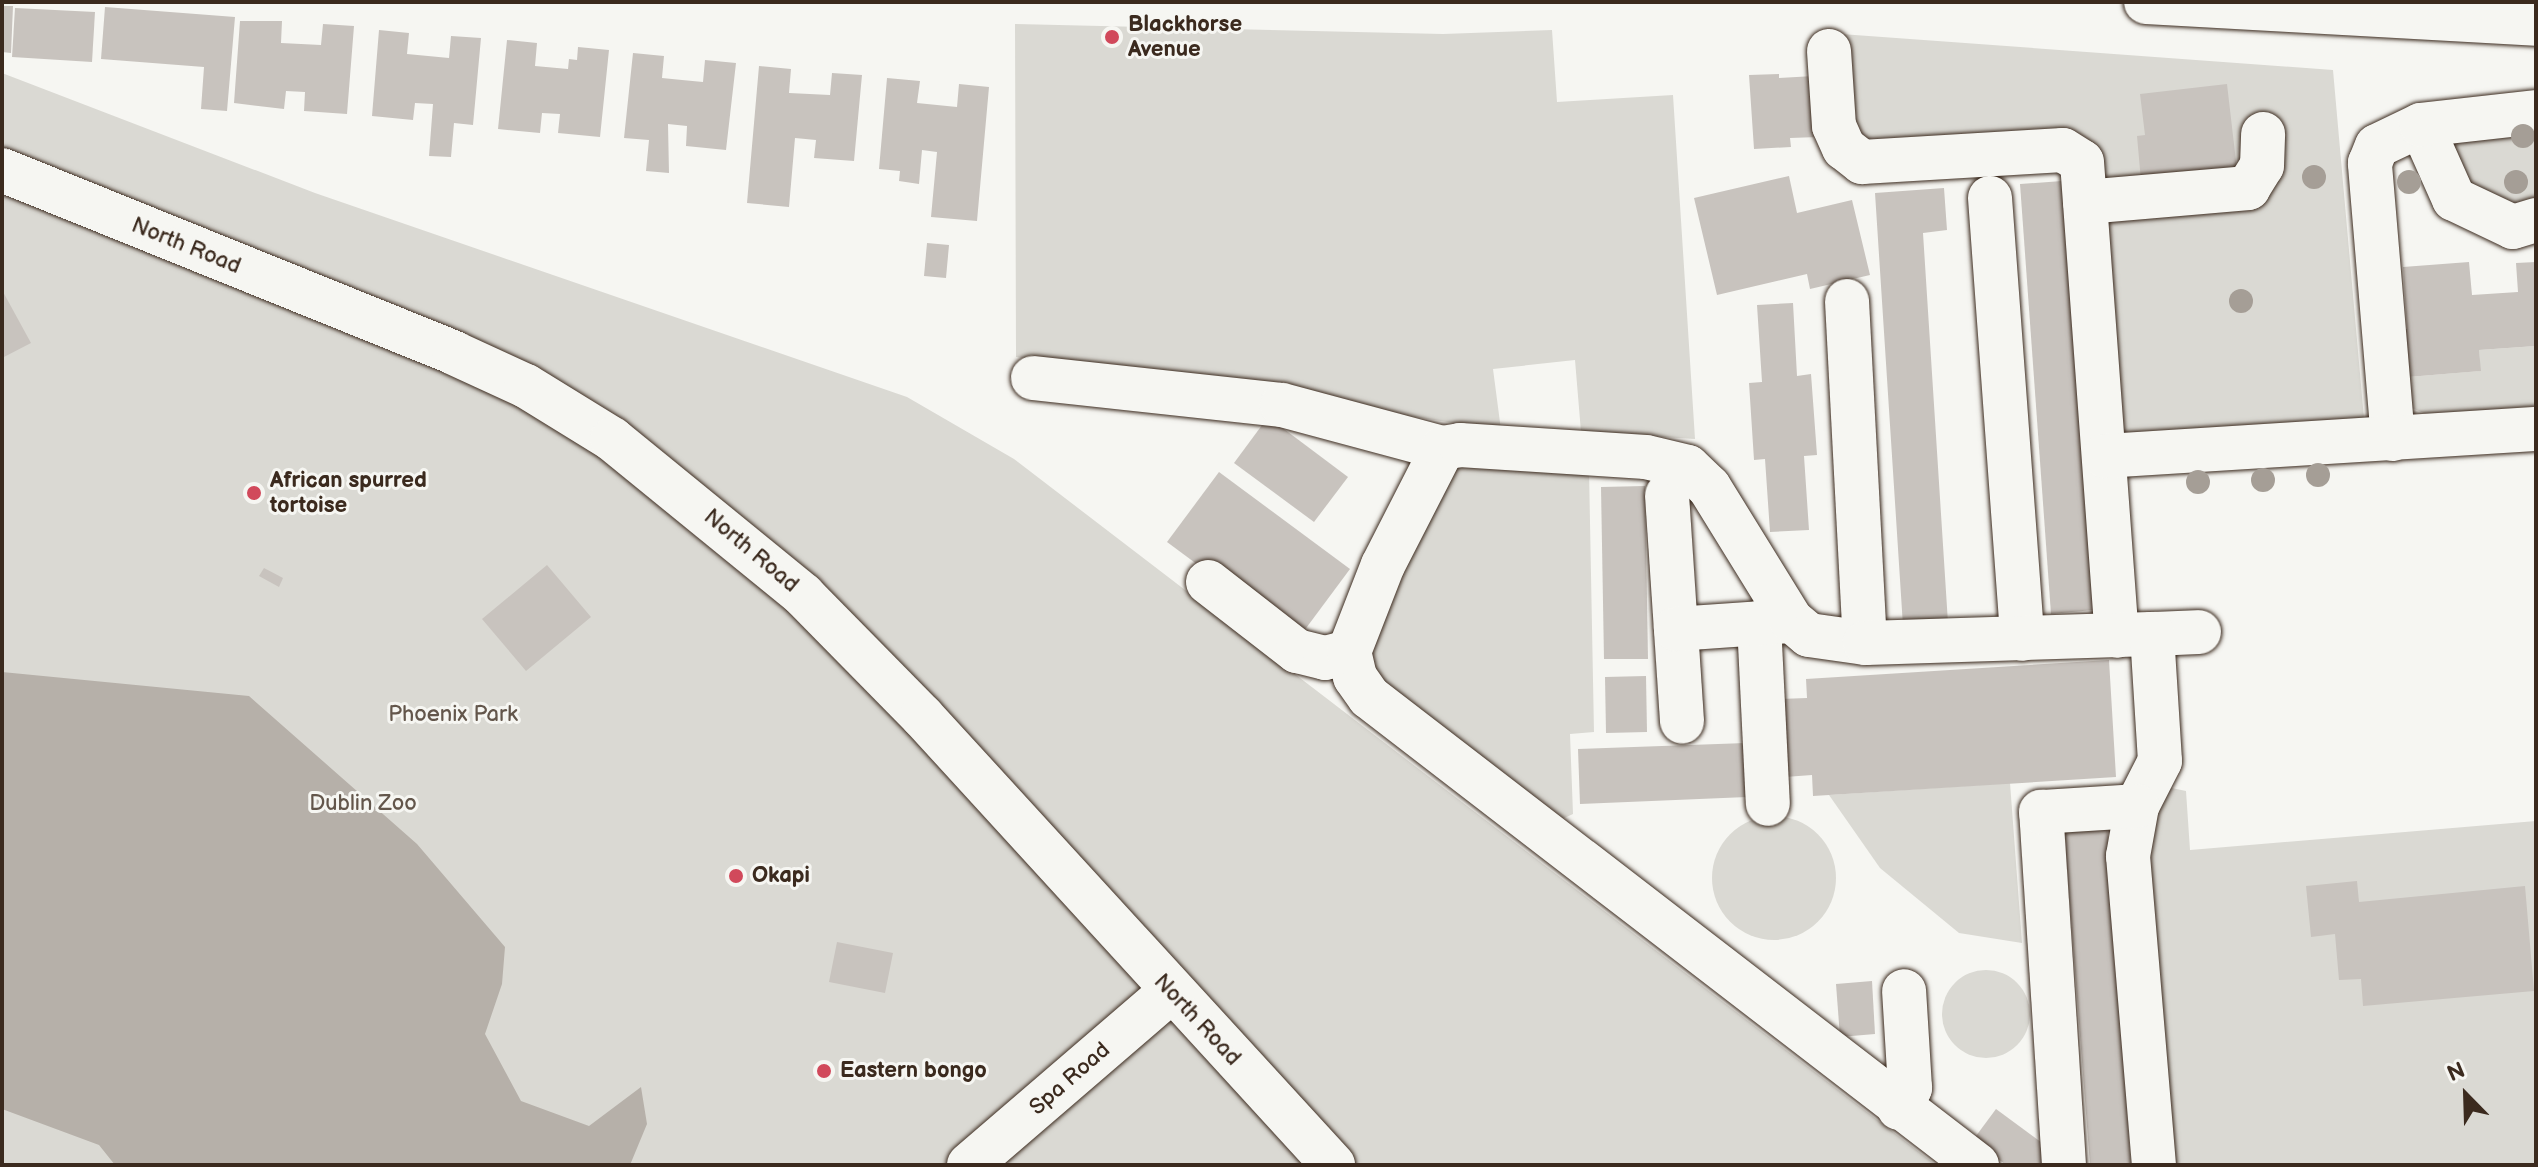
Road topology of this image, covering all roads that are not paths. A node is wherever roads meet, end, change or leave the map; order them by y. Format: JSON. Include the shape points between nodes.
{"nodes":[{"id":1,"x":2146,"y":2,"type":"edge"},
{"id":2,"x":2536,"y":24,"type":"edge"},
{"id":3,"x":1829,"y":51,"type":"dead end"},
{"id":4,"x":2536,"y":112,"type":"edge"},
{"id":5,"x":2421,"y":125,"type":"junction"},
{"id":6,"x":2263,"y":134,"type":"dead end"},
{"id":7,"x":2,"y":170,"type":"edge"},
{"id":8,"x":1990,"y":198,"type":"dead end"},
{"id":9,"x":2085,"y":202,"type":"junction"},
{"id":10,"x":2536,"y":220,"type":"edge"},
{"id":11,"x":1847,"y":301,"type":"dead end"},
{"id":12,"x":1033,"y":378,"type":"dead end"},
{"id":13,"x":2536,"y":429,"type":"edge"},
{"id":14,"x":2393,"y":439,"type":"junction"},
{"id":15,"x":1443,"y":448,"type":"junction"},
{"id":16,"x":2105,"y":456,"type":"junction"},
{"id":17,"x":1667,"y":495,"type":"dead end"},
{"id":18,"x":1208,"y":582,"type":"dead end"},
{"id":19,"x":1775,"y":622,"type":"junction"},
{"id":20,"x":1676,"y":629,"type":"junction"},
{"id":21,"x":2199,"y":632,"type":"dead end"},
{"id":22,"x":2134,"y":635,"type":"junction"},
{"id":23,"x":2022,"y":639,"type":"junction"},
{"id":24,"x":1865,"y":643,"type":"junction"},
{"id":25,"x":1349,"y":652,"type":"junction"},
{"id":26,"x":1682,"y":722,"type":"dead end"},
{"id":27,"x":1768,"y":804,"type":"dead end"},
{"id":28,"x":2137,"y":806,"type":"junction"},
{"id":29,"x":1904,"y":991,"type":"dead end"},
{"id":30,"x":1170,"y":992,"type":"junction"},
{"id":31,"x":1899,"y":1108,"type":"junction"},
{"id":32,"x":969,"y":1165,"type":"edge"},
{"id":33,"x":1333,"y":1165,"type":"edge"},
{"id":34,"x":1977,"y":1165,"type":"edge"},
{"id":35,"x":2064,"y":1165,"type":"edge"},
{"id":36,"x":2154,"y":1165,"type":"edge"}],
"edges":[{"from":1,"to":2,"type":"street"},
{"from":3,"to":9,"type":"street","via":[[1834,126],[1844,148],[1862,162],[2063,150],[2082,162]]},
{"from":4,"to":5,"type":"street"},
{"from":5,"to":10,"type":"street","via":[[2454,199],[2513,227]]},
{"from":5,"to":14,"type":"street","via":[[2377,146],[2370,163]]},
{"from":6,"to":9,"type":"street","via":[[2262,166],[2248,188]]},
{"from":7,"to":30,"type":"street","name":"North Road","via":[[454,353],[526,386],[612,439],[803,595],[922,716]]},
{"from":8,"to":23,"type":"street"},
{"from":9,"to":16,"type":"street"},
{"from":11,"to":24,"type":"street"},
{"from":12,"to":15,"type":"street","via":[[1282,405]]},
{"from":13,"to":14,"type":"street"},
{"from":14,"to":16,"type":"street"},
{"from":15,"to":19,"type":"street","via":[[1646,457],[1688,467],[1709,487]]},
{"from":15,"to":25,"type":"street","via":[[1383,565]]},
{"from":16,"to":22,"type":"street"},
{"from":17,"to":20,"type":"street"},
{"from":18,"to":25,"type":"street","via":[[1297,651],[1325,658]]},
{"from":19,"to":20,"type":"street"},
{"from":19,"to":24,"type":"street","via":[[1809,635]]},
{"from":19,"to":27,"type":"street"},
{"from":20,"to":26,"type":"street"},
{"from":21,"to":22,"type":"street"},
{"from":22,"to":23,"type":"street"},
{"from":22,"to":28,"type":"street","via":[[2160,761]]},
{"from":23,"to":24,"type":"street"},
{"from":25,"to":31,"type":"street","via":[[1355,677],[1369,697]]},
{"from":28,"to":35,"type":"street","via":[[2041,812]]},
{"from":28,"to":36,"type":"street","via":[[2128,856]]},
{"from":29,"to":31,"type":"street","via":[[1910,1088]]},
{"from":30,"to":32,"type":"street","name":"Spa Road"},
{"from":30,"to":33,"type":"street","name":"North Road"},
{"from":31,"to":34,"type":"street"}]}
